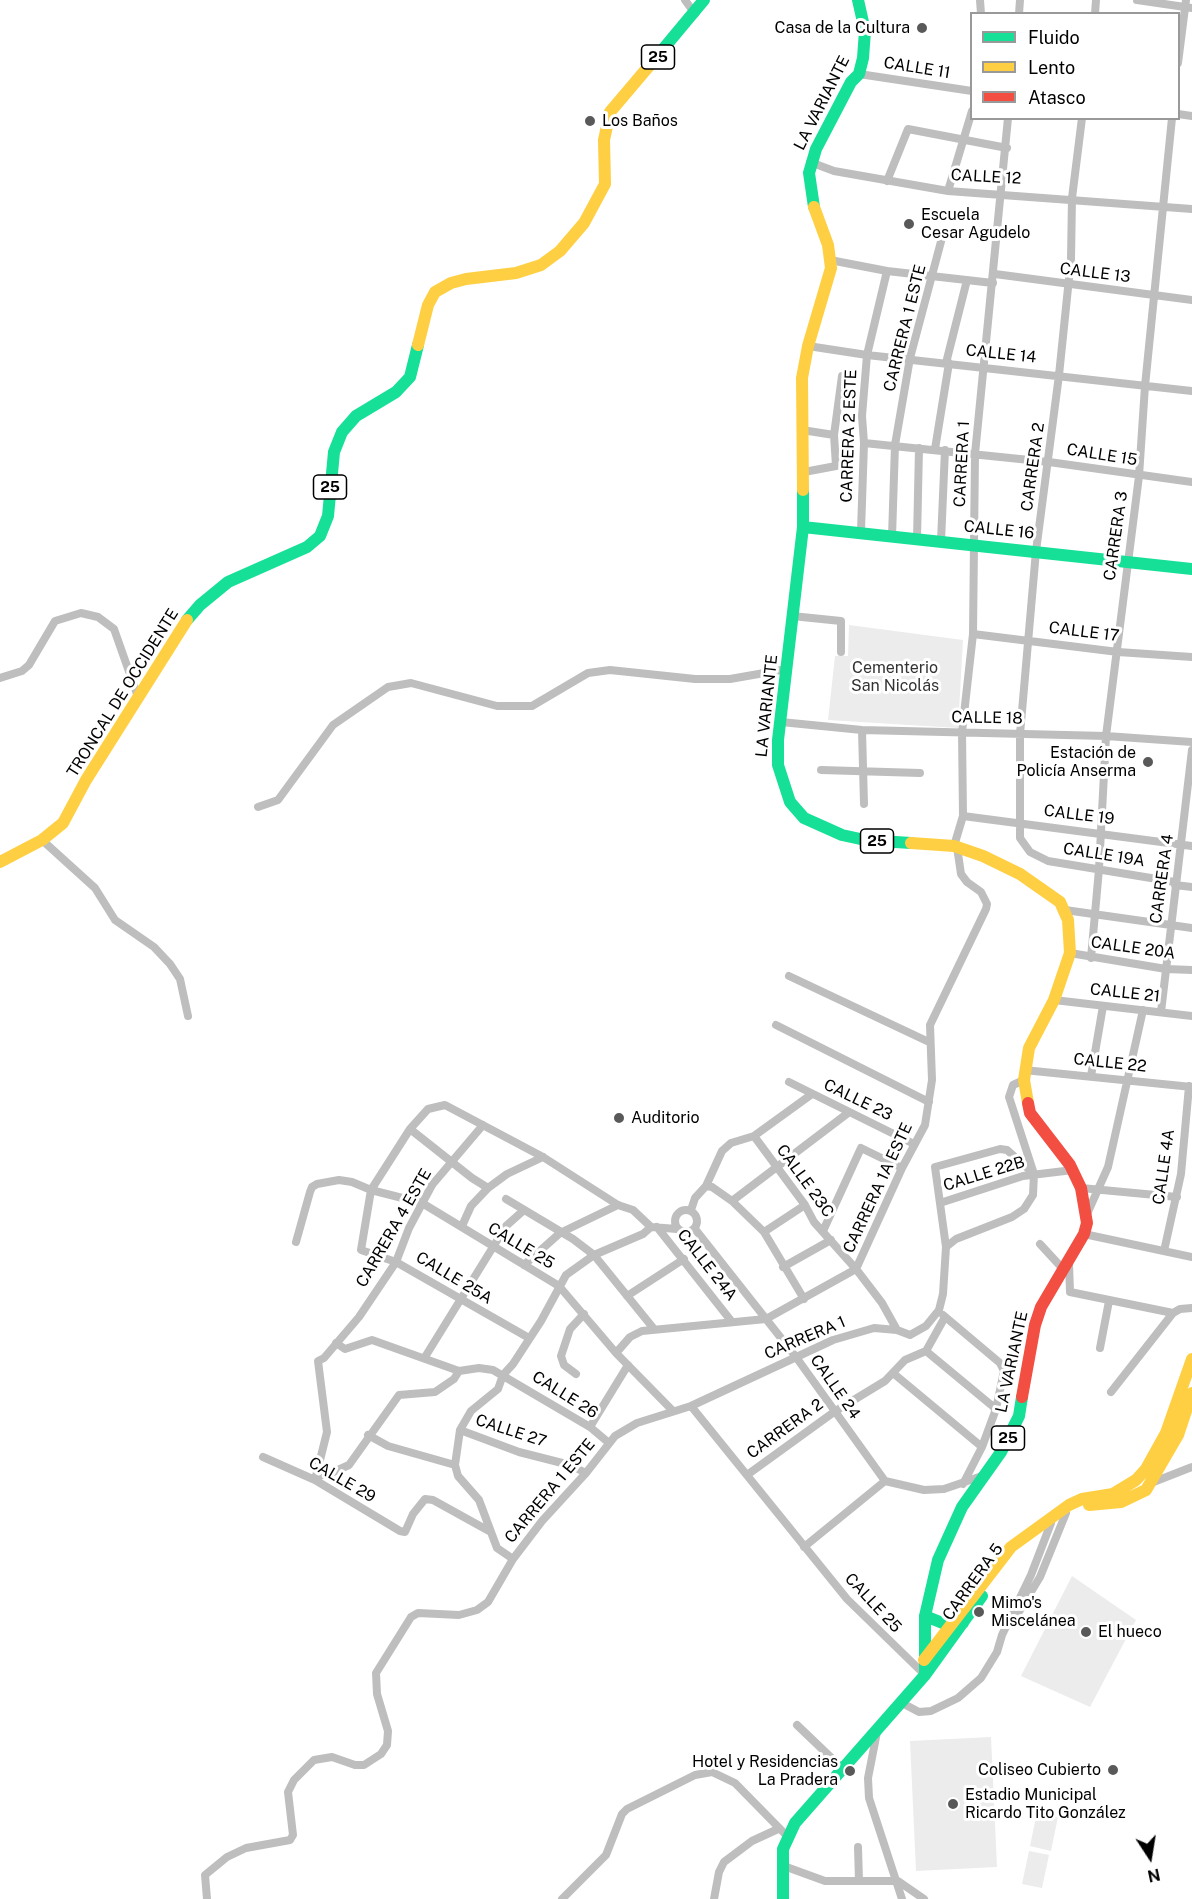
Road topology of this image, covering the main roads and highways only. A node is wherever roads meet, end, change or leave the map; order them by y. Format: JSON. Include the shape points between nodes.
{"nodes":[{"id":1,"x":704,"y":0,"type":"edge"},
{"id":2,"x":858,"y":0,"type":"edge"},
{"id":3,"x":802,"y":527,"type":"junction"},
{"id":4,"x":1192,"y":569,"type":"edge"},
{"id":5,"x":0,"y":862,"type":"edge"},
{"id":6,"x":1192,"y":1359,"type":"edge"},
{"id":7,"x":1192,"y":1393,"type":"edge"},
{"id":8,"x":925,"y":1616,"type":"junction"},
{"id":9,"x":963,"y":1623,"type":"junction"},
{"id":10,"x":950,"y":1625,"type":"junction"},
{"id":11,"x":924,"y":1660,"type":"junction"},
{"id":12,"x":925,"y":1675,"type":"junction"},
{"id":13,"x":783,"y":1899,"type":"edge"}],
"edges":[{"from":1,"to":5,"type":"main road","name":"TRONCAL DE OCCIDENTE","number":"25","via":[[610,112],[604,140],[605,184],[584,223],[560,251],[541,265],[516,273],[466,279],[435,292],[428,305],[410,377],[396,392],[356,416],[342,432],[334,452],[328,516],[320,536],[307,547],[247,572],[213,592],[188,619],[63,823],[42,840]]},
{"from":2,"to":3,"type":"main road","name":"LA VARIANTE","number":"25","via":[[865,31],[859,74],[840,101],[810,162],[810,189],[830,260],[827,288],[802,378]]},
{"from":3,"to":4,"type":"main road","name":"CALLE 16"},
{"from":3,"to":8,"type":"main road","name":"LA VARIANTE","number":"25","via":[[778,765],[790,802],[804,818],[842,835],[956,847],[1020,874],[1053,895],[1065,910],[1070,953],[1054,1000],[1034,1036],[1024,1075],[1030,1113],[1073,1170],[1081,1188],[1087,1215],[1084,1234],[1047,1294],[1035,1325],[1019,1416],[944,1541]]},
{"from":6,"to":10,"type":"main road","name":"CARRERA 5","via":[[1166,1433],[1141,1474],[1113,1494],[1082,1499],[1041,1523],[1011,1548]]},
{"from":7,"to":9,"type":"main road","name":"CARRERA 5","via":[[1178,1435],[1146,1490],[1121,1502],[1066,1513],[1026,1541],[1003,1566]]},
{"from":8,"to":10,"type":"main road"},
{"from":8,"to":11,"type":"main road","name":"LA VARIANTE","number":"25"},
{"from":9,"to":10,"type":"main road"},
{"from":9,"to":12,"type":"main road","name":"CARRERA 5"},
{"from":10,"to":11,"type":"main road","name":"CARRERA 5"},
{"from":11,"to":12,"type":"main road","name":"LA VARIANTE","number":"25"},
{"from":12,"to":13,"type":"main road","name":"CARRERA 5","via":[[783,1833]]}]}
